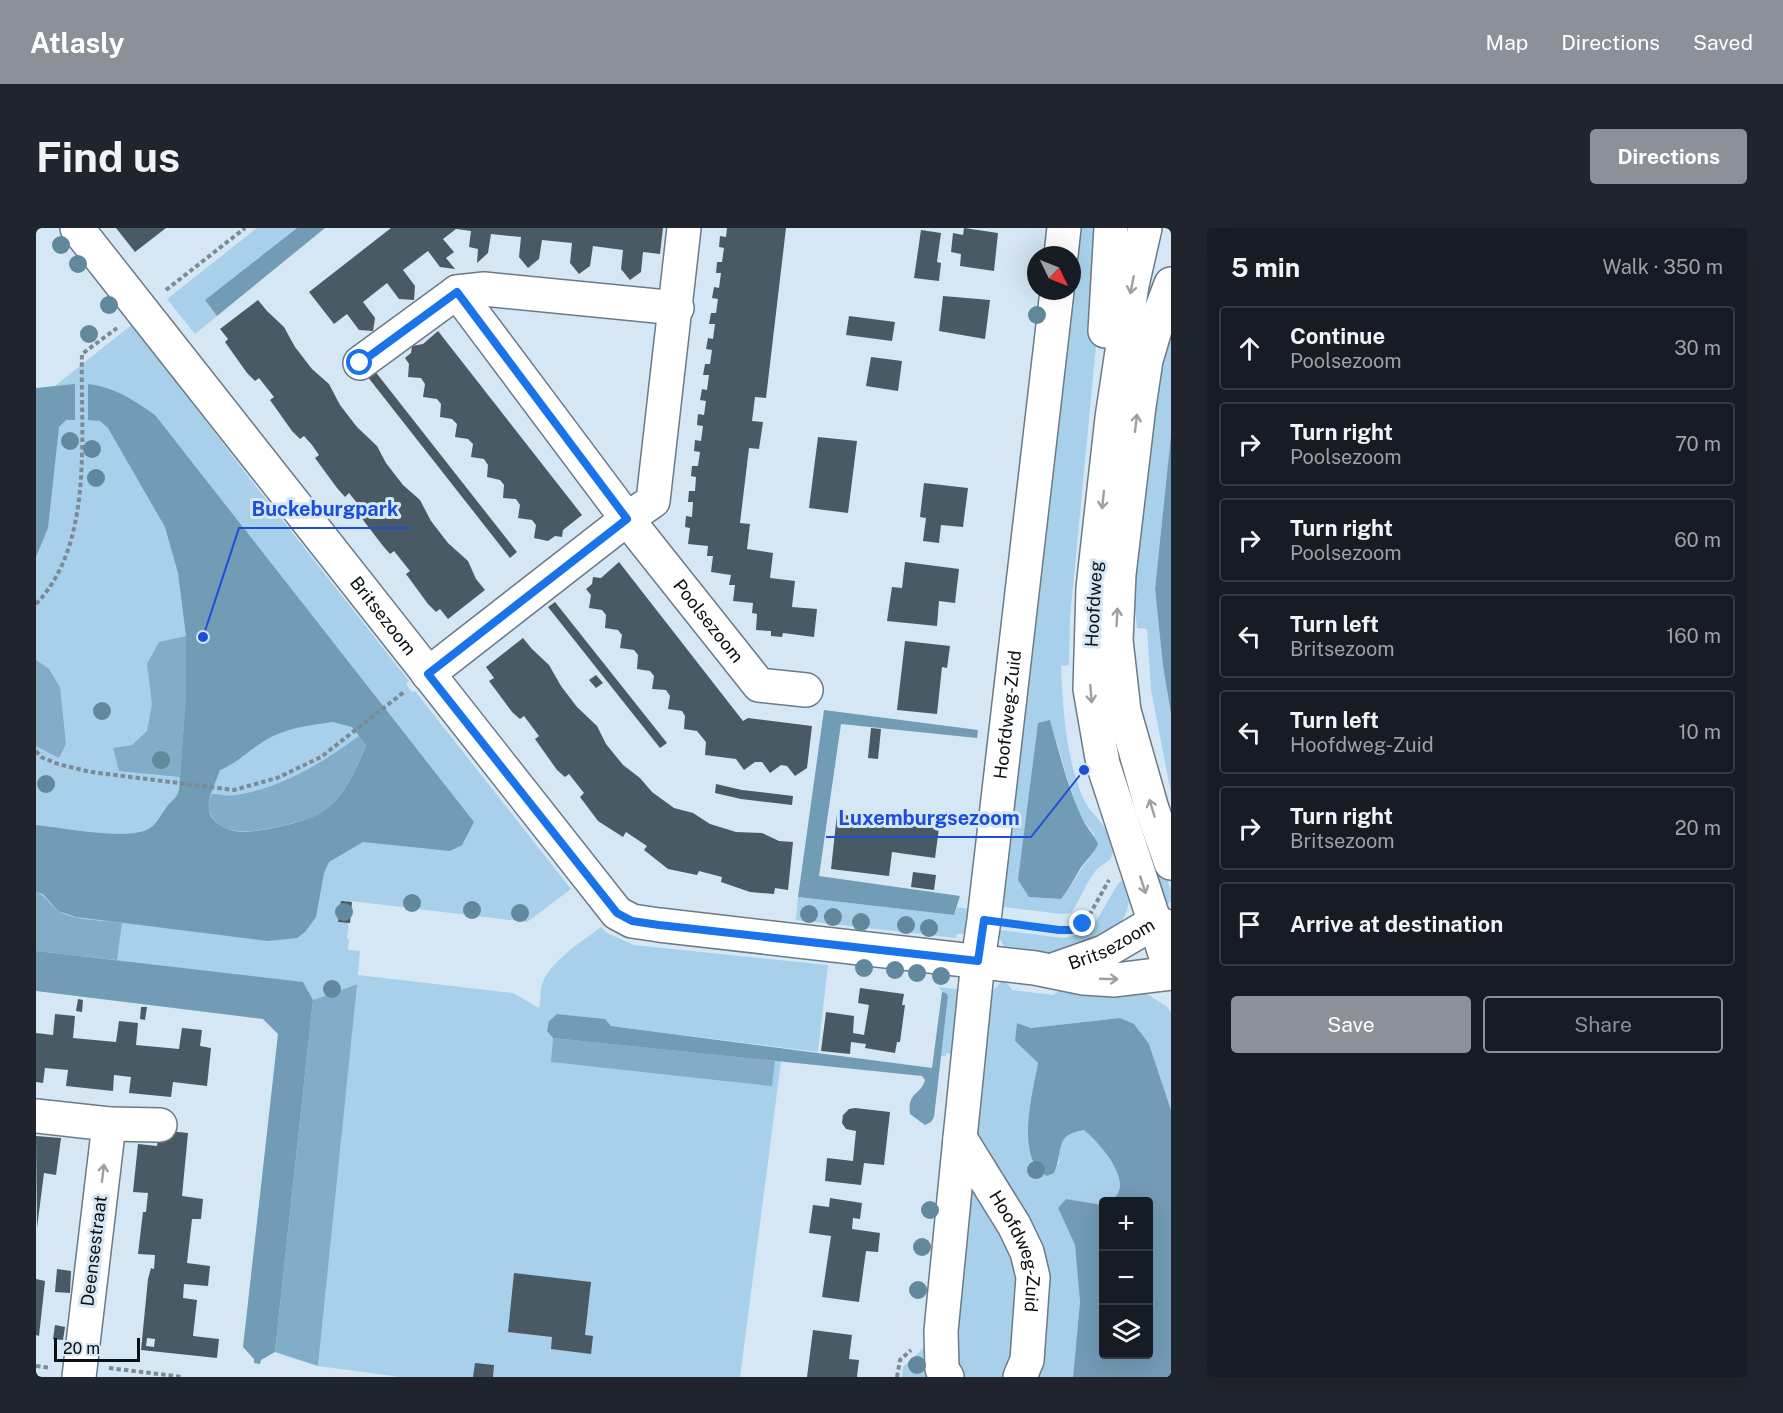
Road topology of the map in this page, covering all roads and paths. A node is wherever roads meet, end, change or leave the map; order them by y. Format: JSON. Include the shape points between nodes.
{"nodes":[{"id":1,"x":77,"y":228,"type":"edge"},
{"id":2,"x":684,"y":228,"type":"edge"},
{"id":3,"x":1064,"y":228,"type":"edge"},
{"id":4,"x":1111,"y":228,"type":"edge"},
{"id":5,"x":1145,"y":228,"type":"edge"},
{"id":6,"x":1062,"y":246,"type":"edge"},
{"id":7,"x":1171,"y":284,"type":"edge"},
{"id":8,"x":457,"y":292,"type":"junction"},
{"id":9,"x":1056,"y":300,"type":"edge"},
{"id":10,"x":676,"y":308,"type":"junction"},
{"id":11,"x":360,"y":363,"type":"dead end"},
{"id":12,"x":82,"y":374,"type":"dead end"},
{"id":13,"x":1114,"y":400,"type":"junction"},
{"id":14,"x":627,"y":519,"type":"junction"},
{"id":15,"x":36,"y":604,"type":"edge"},
{"id":16,"x":428,"y":674,"type":"junction"},
{"id":17,"x":806,"y":690,"type":"dead end"},
{"id":18,"x":390,"y":703,"type":"dead end"},
{"id":19,"x":36,"y":751,"type":"edge"},
{"id":20,"x":1171,"y":863,"type":"edge"},
{"id":21,"x":1137,"y":867,"type":"junction"},
{"id":22,"x":984,"y":920,"type":"junction"},
{"id":23,"x":1163,"y":925,"type":"edge"},
{"id":24,"x":978,"y":961,"type":"junction"},
{"id":25,"x":1051,"y":970,"type":"junction"},
{"id":26,"x":1171,"y":973,"type":"edge"},
{"id":27,"x":36,"y":1116,"type":"edge"},
{"id":28,"x":109,"y":1124,"type":"junction"},
{"id":29,"x":160,"y":1125,"type":"dead end"},
{"id":30,"x":960,"y":1138,"type":"junction"},
{"id":31,"x":80,"y":1374,"type":"edge"},
{"id":32,"x":183,"y":1377,"type":"edge"},
{"id":33,"x":947,"y":1377,"type":"edge"},
{"id":34,"x":1020,"y":1377,"type":"edge"}],
"edges":[{"from":1,"to":16,"type":"street","name":"Britsezoom"},
{"from":2,"to":10,"type":"street"},
{"from":3,"to":6,"type":"street"},
{"from":4,"to":13,"type":"street","via":[[1103,376]]},
{"from":5,"to":13,"type":"street","name":"Hoofdweg","one_way":true},
{"from":20,"to":7,"type":"street","name":"Hoofdweg","one_way":true,"via":[[1124,711],[1116,640],[1119,574],[1138,406],[1146,360]]},
{"from":8,"to":10,"type":"street","via":[[484,289]]},
{"from":8,"to":11,"type":"street"},
{"from":8,"to":14,"type":"street","name":"Poolsezoom"},
{"from":9,"to":22,"type":"street","name":"Hoofdweg-Zuid"},
{"from":10,"to":14,"type":"street","via":[[653,501]]},
{"from":12,"to":15,"type":"path","via":[[80,500],[70,545],[54,579]]},
{"from":13,"to":21,"type":"street","name":"Hoofdweg","one_way":true,"via":[[1093,588],[1090,689],[1103,764]]},
{"from":14,"to":16,"type":"street"},
{"from":14,"to":17,"type":"street","name":"Poolsezoom","via":[[759,685]]},
{"from":16,"to":24,"type":"street","name":"Britsezoom","via":[[617,913],[632,921]]},
{"from":18,"to":19,"type":"path","via":[[321,757],[277,778],[234,790],[91,772],[58,764]]},
{"from":21,"to":22,"type":"path","name":"Britsezoom","via":[[1108,881],[1083,924],[1071,930]]},
{"from":21,"to":23,"type":"street","name":"Hoofdweg","one_way":true},
{"from":22,"to":24,"type":"street","name":"Hoofdweg-Zuid"},
{"from":23,"to":25,"type":"street","name":"Britsezoom","via":[[1104,952]]},
{"from":23,"to":26,"type":"street","name":"Hoofdweg"},
{"from":24,"to":25,"type":"street","name":"Britsezoom"},
{"from":24,"to":30,"type":"street","name":"Hoofdweg-Zuid"},
{"from":25,"to":26,"type":"street","name":"Britsezoom","one_way":true,"via":[[1115,980]]},
{"from":27,"to":28,"type":"street"},
{"from":28,"to":29,"type":"street"},
{"from":31,"to":28,"type":"street","name":"Deensestraat","one_way":true},
{"from":30,"to":33,"type":"street","name":"Hoofdweg-Zuid","via":[[941,1331],[942,1369]]},
{"from":30,"to":34,"type":"street","name":"Hoofdweg-Zuid","via":[[1027,1252],[1033,1277],[1027,1360]]},
{"from":31,"to":32,"type":"path","via":[[102,1368]]}]}
